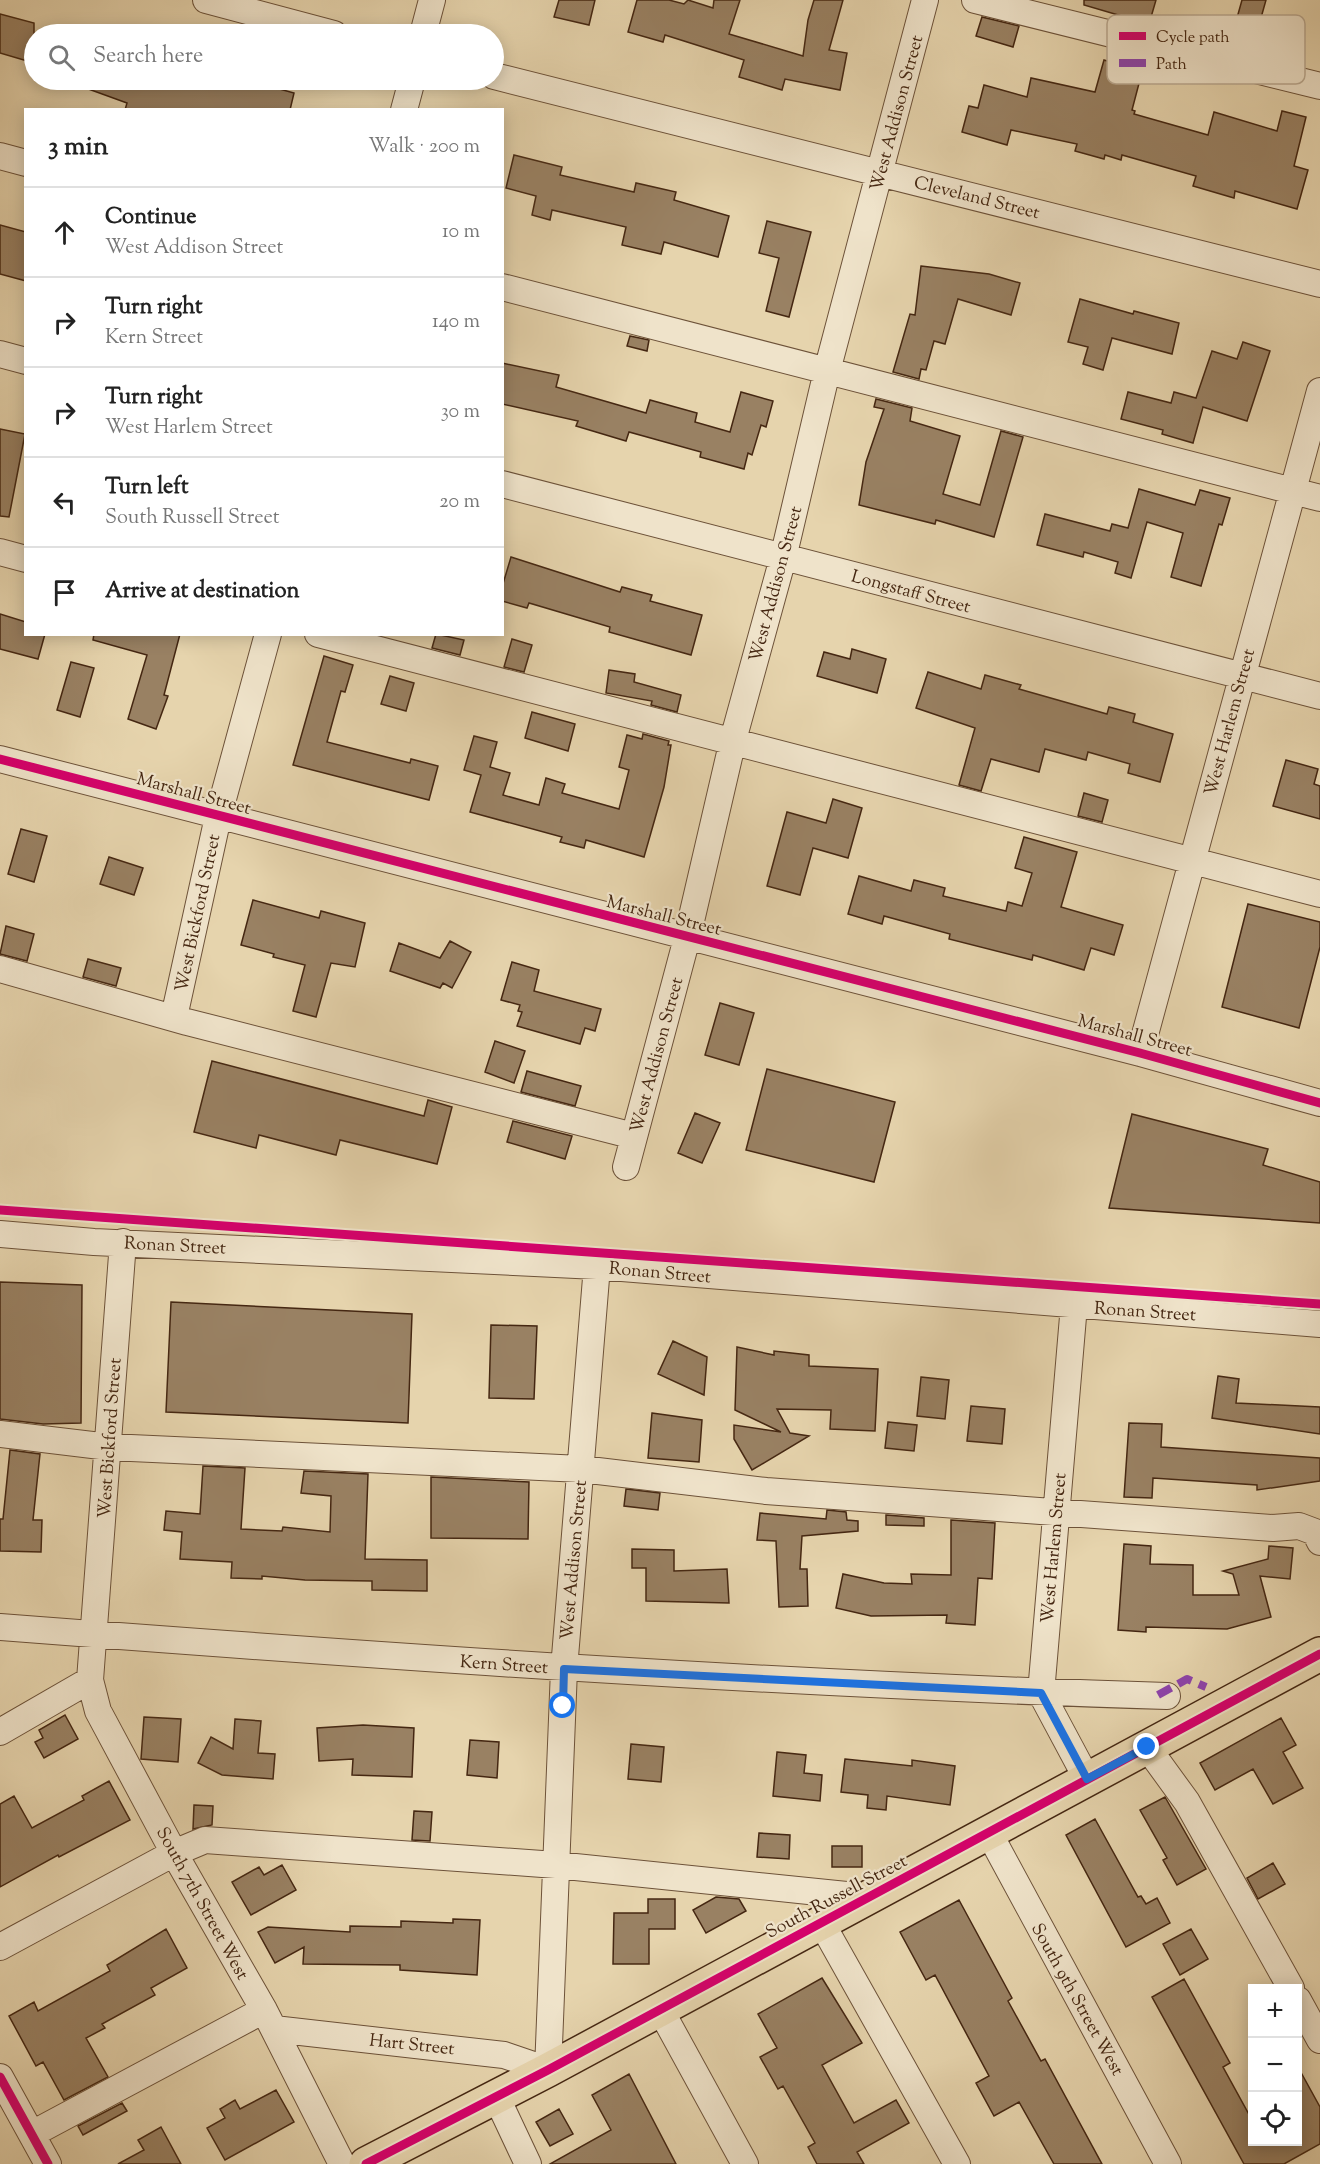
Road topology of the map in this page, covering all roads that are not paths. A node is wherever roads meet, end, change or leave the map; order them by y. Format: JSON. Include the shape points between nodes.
{"nodes":[{"id":1,"x":206,"y":0,"type":"edge"},
{"id":2,"x":432,"y":0,"type":"edge"},
{"id":3,"x":925,"y":0,"type":"edge"},
{"id":4,"x":975,"y":0,"type":"edge"},
{"id":5,"x":296,"y":24,"type":"edge"},
{"id":6,"x":426,"y":24,"type":"edge"},
{"id":7,"x":1107,"y":33,"type":"edge"},
{"id":8,"x":504,"y":79,"type":"edge"},
{"id":9,"x":1305,"y":82,"type":"edge"},
{"id":10,"x":1320,"y":86,"type":"edge"},
{"id":11,"x":409,"y":90,"type":"edge"},
{"id":12,"x":405,"y":108,"type":"edge"},
{"id":13,"x":0,"y":156,"type":"edge"},
{"id":14,"x":24,"y":162,"type":"edge"},
{"id":15,"x":880,"y":173,"type":"junction"},
{"id":16,"x":1320,"y":284,"type":"edge"},
{"id":17,"x":504,"y":288,"type":"edge"},
{"id":18,"x":0,"y":354,"type":"edge"},
{"id":19,"x":24,"y":360,"type":"edge"},
{"id":20,"x":827,"y":371,"type":"junction"},
{"id":21,"x":1320,"y":391,"type":"edge"},
{"id":22,"x":504,"y":485,"type":"edge"},
{"id":23,"x":1293,"y":491,"type":"junction"},
{"id":24,"x":1320,"y":498,"type":"edge"},
{"id":25,"x":0,"y":552,"type":"edge"},
{"id":26,"x":24,"y":558,"type":"edge"},
{"id":27,"x":783,"y":558,"type":"junction"},
{"id":28,"x":267,"y":636,"type":"edge"},
{"id":29,"x":326,"y":636,"type":"edge"},
{"id":30,"x":1241,"y":677,"type":"junction"},
{"id":31,"x":1320,"y":696,"type":"edge"},
{"id":32,"x":734,"y":740,"type":"junction"},
{"id":33,"x":0,"y":759,"type":"edge"},
{"id":34,"x":218,"y":817,"type":"junction"},
{"id":35,"x":1192,"y":861,"type":"junction"},
{"id":36,"x":1320,"y":894,"type":"edge"},
{"id":37,"x":687,"y":938,"type":"junction"},
{"id":38,"x":0,"y":969,"type":"edge"},
{"id":39,"x":174,"y":1017,"type":"junction"},
{"id":40,"x":1140,"y":1053,"type":"junction"},
{"id":41,"x":1320,"y":1102,"type":"edge"},
{"id":42,"x":634,"y":1136,"type":"junction"},
{"id":43,"x":627,"y":1167,"type":"dead end"},
{"id":44,"x":0,"y":1234,"type":"edge"},
{"id":45,"x":123,"y":1242,"type":"junction"},
{"id":46,"x":597,"y":1266,"type":"junction"},
{"id":47,"x":1074,"y":1305,"type":"junction"},
{"id":48,"x":1320,"y":1324,"type":"edge"},
{"id":49,"x":0,"y":1434,"type":"edge"},
{"id":50,"x":109,"y":1447,"type":"junction"},
{"id":51,"x":581,"y":1469,"type":"junction"},
{"id":52,"x":1056,"y":1512,"type":"junction"},
{"id":53,"x":1320,"y":1542,"type":"edge"},
{"id":54,"x":0,"y":1627,"type":"edge"},
{"id":55,"x":93,"y":1635,"type":"junction"},
{"id":56,"x":1320,"y":1655,"type":"edge"},
{"id":57,"x":564,"y":1669,"type":"junction"},
{"id":58,"x":90,"y":1680,"type":"junction"},
{"id":59,"x":1041,"y":1693,"type":"junction"},
{"id":60,"x":1167,"y":1696,"type":"dead end"},
{"id":61,"x":0,"y":1732,"type":"edge"},
{"id":62,"x":1147,"y":1747,"type":"junction"},
{"id":63,"x":1087,"y":1779,"type":"junction"},
{"id":64,"x":989,"y":1833,"type":"junction"},
{"id":65,"x":174,"y":1853,"type":"junction"},
{"id":66,"x":556,"y":1866,"type":"junction"},
{"id":67,"x":866,"y":1897,"type":"junction"},
{"id":68,"x":821,"y":1922,"type":"junction"},
{"id":69,"x":0,"y":1947,"type":"edge"},
{"id":70,"x":1288,"y":1984,"type":"edge"},
{"id":71,"x":1302,"y":2007,"type":"edge"},
{"id":72,"x":660,"y":2009,"type":"junction"},
{"id":73,"x":269,"y":2020,"type":"junction"},
{"id":74,"x":1320,"y":2040,"type":"edge"},
{"id":75,"x":548,"y":2070,"type":"junction"},
{"id":76,"x":0,"y":2077,"type":"edge"},
{"id":77,"x":496,"y":2096,"type":"junction"},
{"id":78,"x":32,"y":2134,"type":"junction"},
{"id":79,"x":48,"y":2164,"type":"edge"},
{"id":80,"x":342,"y":2164,"type":"edge"},
{"id":81,"x":366,"y":2164,"type":"edge"},
{"id":82,"x":528,"y":2164,"type":"edge"},
{"id":83,"x":745,"y":2164,"type":"edge"},
{"id":84,"x":957,"y":2164,"type":"edge"},
{"id":85,"x":1168,"y":2164,"type":"edge"}],
"edges":[{"from":1,"to":5,"type":"street"},
{"from":2,"to":6,"type":"street"},
{"from":3,"to":15,"type":"street","name":"West Addison Street"},
{"from":4,"to":7,"type":"street"},
{"from":8,"to":15,"type":"street","name":"Cleveland Street"},
{"from":9,"to":10,"type":"street"},
{"from":11,"to":12,"type":"street"},
{"from":13,"to":14,"type":"street"},
{"from":15,"to":16,"type":"street","name":"Cleveland Street"},
{"from":15,"to":20,"type":"street","name":"West Addison Street"},
{"from":17,"to":20,"type":"street"},
{"from":18,"to":19,"type":"street"},
{"from":20,"to":23,"type":"street"},
{"from":20,"to":27,"type":"street","name":"West Addison Street"},
{"from":21,"to":23,"type":"street","name":"West Harlem Street"},
{"from":22,"to":27,"type":"street","name":"Longstaff Street"},
{"from":23,"to":24,"type":"street"},
{"from":23,"to":30,"type":"street","name":"West Harlem Street"},
{"from":25,"to":26,"type":"street"},
{"from":27,"to":30,"type":"street","name":"Longstaff Street"},
{"from":27,"to":32,"type":"street","name":"West Addison Street"},
{"from":28,"to":34,"type":"street","name":"West Bickford Street"},
{"from":29,"to":32,"type":"street"},
{"from":30,"to":31,"type":"street","name":"Longstaff Street"},
{"from":30,"to":35,"type":"street","name":"West Harlem Street"},
{"from":32,"to":35,"type":"street"},
{"from":32,"to":37,"type":"street","name":"West Addison Street"},
{"from":33,"to":34,"type":"street","name":"Marshall Street"},
{"from":34,"to":37,"type":"street","name":"Marshall Street"},
{"from":34,"to":39,"type":"street","name":"West Bickford Street"},
{"from":35,"to":36,"type":"street"},
{"from":35,"to":40,"type":"street","name":"West Harlem Street"},
{"from":37,"to":40,"type":"street","name":"Marshall Street"},
{"from":37,"to":42,"type":"street","name":"West Addison Street"},
{"from":38,"to":39,"type":"street"},
{"from":39,"to":42,"type":"street"},
{"from":40,"to":41,"type":"street","name":"Marshall Street"},
{"from":42,"to":43,"type":"street","name":"West Addison Street"},
{"from":44,"to":45,"type":"street","name":"Ronan Street"},
{"from":45,"to":46,"type":"street","name":"Ronan Street"},
{"from":45,"to":50,"type":"street","name":"West Bickford Street"},
{"from":46,"to":47,"type":"street","name":"Ronan Street"},
{"from":46,"to":51,"type":"street","name":"West Addison Street"},
{"from":47,"to":48,"type":"street","name":"Ronan Street"},
{"from":47,"to":52,"type":"street","name":"West Harlem Street"},
{"from":49,"to":50,"type":"street"},
{"from":50,"to":51,"type":"street"},
{"from":50,"to":55,"type":"street","name":"West Bickford Street"},
{"from":51,"to":52,"type":"street","via":[[766,1491]]},
{"from":51,"to":57,"type":"street","name":"West Addison Street"},
{"from":52,"to":53,"type":"street","via":[[1273,1528],[1299,1526],[1315,1532]]},
{"from":52,"to":59,"type":"street","name":"West Harlem Street"},
{"from":54,"to":55,"type":"street","name":"Kern Street"},
{"from":55,"to":57,"type":"street","name":"Kern Street"},
{"from":55,"to":58,"type":"street","name":"South 7th Street West"},
{"from":56,"to":62,"type":"main road","name":"South Russell Street"},
{"from":57,"to":59,"type":"street","name":"Kern Street"},
{"from":57,"to":66,"type":"street","name":"West Addison Street"},
{"from":58,"to":61,"type":"street"},
{"from":58,"to":65,"type":"street","name":"South 7th Street West","via":[[98,1711]]},
{"from":59,"to":60,"type":"street","name":"Kern Street"},
{"from":59,"to":63,"type":"street"},
{"from":62,"to":63,"type":"main road","name":"South Russell Street"},
{"from":62,"to":70,"type":"street","via":[[1187,1802]]},
{"from":63,"to":64,"type":"main road","name":"South Russell Street"},
{"from":64,"to":67,"type":"main road","name":"South Russell Street"},
{"from":64,"to":85,"type":"street","name":"South 9th Street West"},
{"from":65,"to":66,"type":"street","via":[[205,1840]]},
{"from":65,"to":69,"type":"street"},
{"from":65,"to":73,"type":"street","name":"South 7th Street West"},
{"from":66,"to":67,"type":"street"},
{"from":66,"to":75,"type":"street","name":"West Addison Street"},
{"from":67,"to":68,"type":"main road","name":"South Russell Street"},
{"from":68,"to":72,"type":"main road","name":"South Russell Street"},
{"from":68,"to":84,"type":"street"},
{"from":71,"to":74,"type":"street"},
{"from":72,"to":75,"type":"main road","name":"South Russell Street"},
{"from":72,"to":83,"type":"street"},
{"from":73,"to":75,"type":"street","name":"Hart Street","via":[[504,2055]]},
{"from":73,"to":78,"type":"street"},
{"from":73,"to":80,"type":"street","name":"South 7th Street West"},
{"from":75,"to":77,"type":"main road","name":"South Russell Street"},
{"from":76,"to":78,"type":"street"},
{"from":77,"to":81,"type":"main road","name":"South Russell Street"},
{"from":77,"to":82,"type":"street"},
{"from":78,"to":79,"type":"street"}]}
